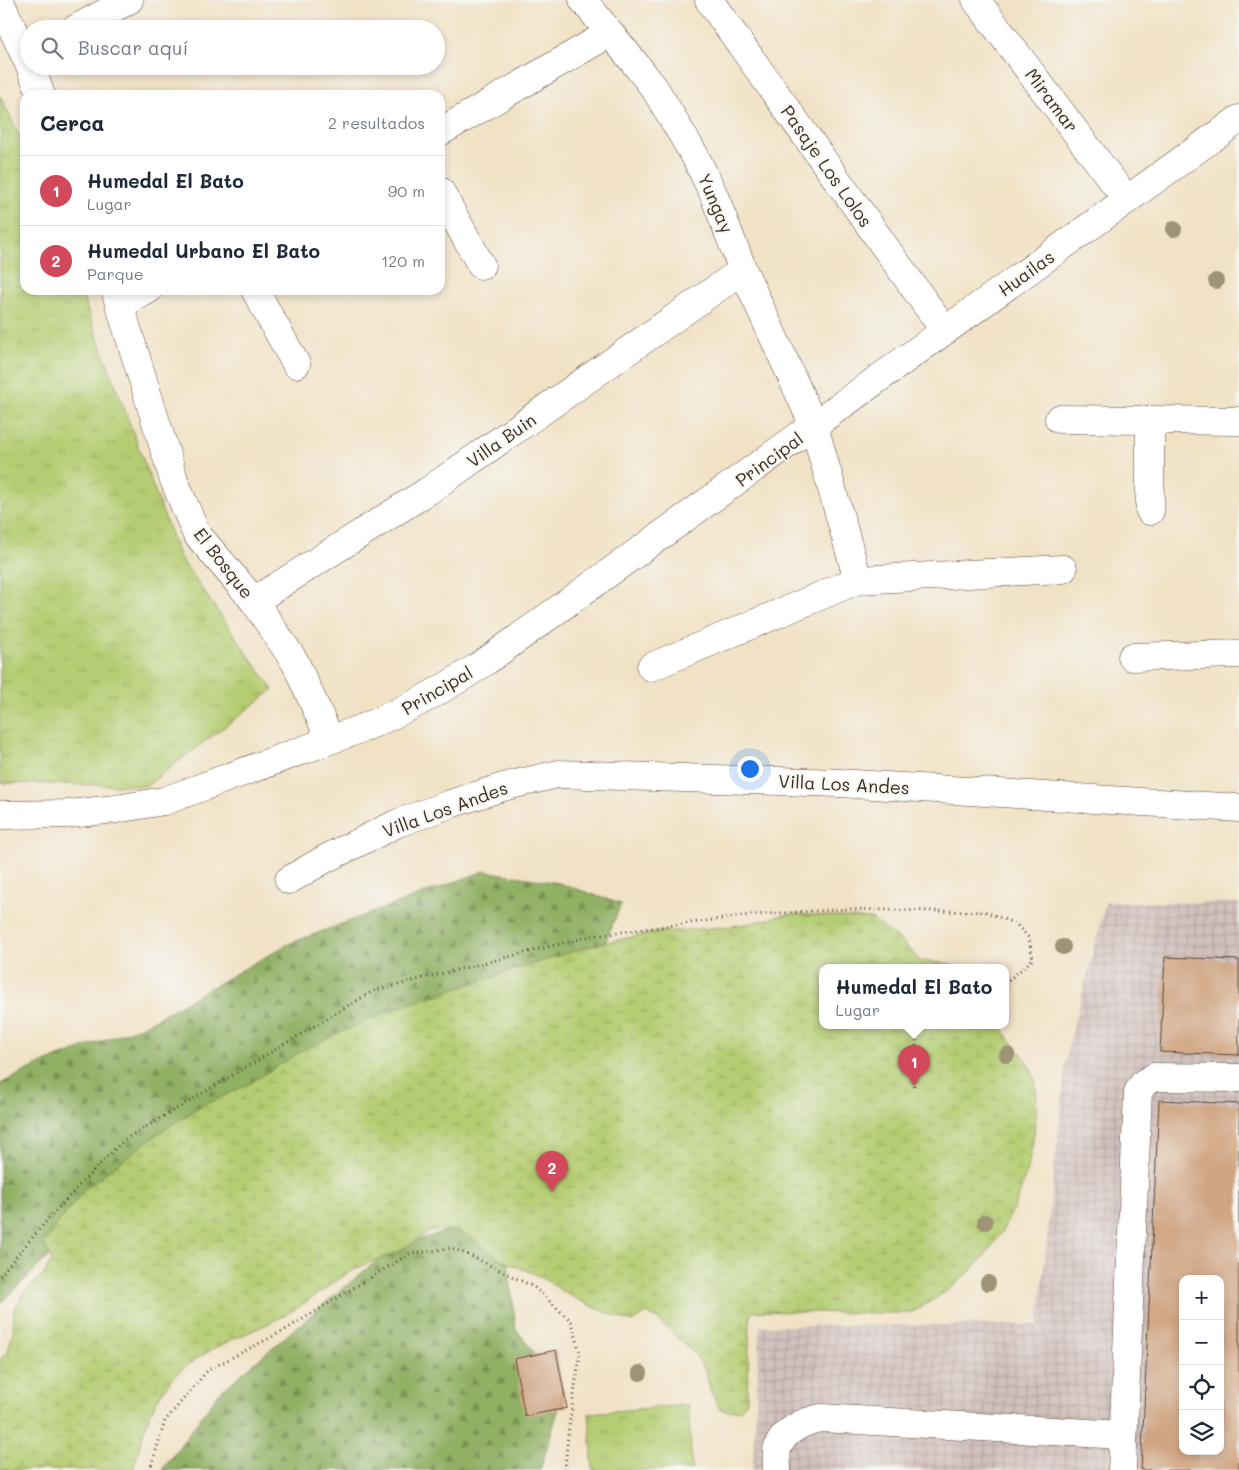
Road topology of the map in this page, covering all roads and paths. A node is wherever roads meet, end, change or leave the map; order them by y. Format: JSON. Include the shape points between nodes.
{"nodes":[{"id":1,"x":129,"y":0,"type":"edge"},
{"id":2,"x":583,"y":0,"type":"edge"},
{"id":3,"x":709,"y":0,"type":"edge"},
{"id":4,"x":976,"y":0,"type":"edge"},
{"id":5,"x":0,"y":2,"type":"edge"},
{"id":6,"x":92,"y":20,"type":"edge"},
{"id":7,"x":610,"y":33,"type":"junction"},
{"id":8,"x":20,"y":43,"type":"edge"},
{"id":9,"x":34,"y":75,"type":"edge"},
{"id":10,"x":39,"y":90,"type":"edge"},
{"id":11,"x":1239,"y":119,"type":"edge"},
{"id":12,"x":445,"y":129,"type":"edge"},
{"id":13,"x":445,"y":200,"type":"edge"},
{"id":14,"x":1127,"y":200,"type":"junction"},
{"id":15,"x":481,"y":265,"type":"dead end"},
{"id":16,"x":743,"y":270,"type":"junction"},
{"id":17,"x":258,"y":295,"type":"edge"},
{"id":18,"x":118,"y":297,"type":"edge"},
{"id":19,"x":946,"y":331,"type":"junction"},
{"id":20,"x":296,"y":364,"type":"dead end"},
{"id":21,"x":1059,"y":419,"type":"dead end"},
{"id":22,"x":1150,"y":420,"type":"junction"},
{"id":23,"x":1239,"y":421,"type":"edge"},
{"id":24,"x":814,"y":426,"type":"junction"},
{"id":25,"x":1150,"y":511,"type":"dead end"},
{"id":26,"x":1063,"y":569,"type":"dead end"},
{"id":27,"x":858,"y":580,"type":"junction"},
{"id":28,"x":254,"y":601,"type":"junction"},
{"id":29,"x":1239,"y":654,"type":"edge"},
{"id":30,"x":1132,"y":657,"type":"dead end"},
{"id":31,"x":651,"y":667,"type":"dead end"},
{"id":32,"x":330,"y":739,"type":"junction"},
{"id":33,"x":1239,"y":808,"type":"edge"},
{"id":34,"x":0,"y":815,"type":"edge"},
{"id":35,"x":289,"y":880,"type":"dead end"},
{"id":36,"x":1009,"y":980,"type":"edge"},
{"id":37,"x":917,"y":1029,"type":"edge"},
{"id":38,"x":1239,"y":1078,"type":"edge"},
{"id":39,"x":914,"y":1086,"type":"dead end"},
{"id":40,"x":0,"y":1276,"type":"edge"},
{"id":41,"x":1124,"y":1435,"type":"junction"},
{"id":42,"x":150,"y":1470,"type":"edge"},
{"id":43,"x":565,"y":1470,"type":"edge"},
{"id":44,"x":777,"y":1470,"type":"edge"},
{"id":45,"x":1122,"y":1470,"type":"edge"}],
"edges":[{"from":1,"to":6,"type":"street"},
{"from":2,"to":7,"type":"street","name":"Yungay"},
{"from":3,"to":19,"type":"street","name":"Pasaje Los Lolos"},
{"from":4,"to":14,"type":"street","name":"Miramar"},
{"from":5,"to":8,"type":"street"},
{"from":7,"to":12,"type":"street"},
{"from":7,"to":16,"type":"street","name":"Yungay","via":[[655,90],[695,156],[717,200]]},
{"from":9,"to":10,"type":"street"},
{"from":11,"to":14,"type":"street","name":"Huailas"},
{"from":13,"to":15,"type":"street"},
{"from":14,"to":19,"type":"street","name":"Huailas"},
{"from":16,"to":24,"type":"street","name":"Yungay"},
{"from":16,"to":28,"type":"street","name":"Villa Buin","via":[[428,491]]},
{"from":17,"to":20,"type":"street"},
{"from":18,"to":28,"type":"street","name":"El Bosque","via":[[174,480],[196,533]]},
{"from":19,"to":24,"type":"street","name":"Huailas"},
{"from":21,"to":22,"type":"street"},
{"from":22,"to":23,"type":"street"},
{"from":22,"to":25,"type":"street"},
{"from":24,"to":27,"type":"street","name":"Yungay"},
{"from":24,"to":32,"type":"street","name":"Principal","via":[[456,681],[395,715]]},
{"from":26,"to":27,"type":"street"},
{"from":27,"to":31,"type":"street"},
{"from":28,"to":32,"type":"street","name":"El Bosque","via":[[295,662]]},
{"from":29,"to":30,"type":"street"},
{"from":32,"to":34,"type":"street","name":"Principal","via":[[164,801],[68,814]]},
{"from":33,"to":35,"type":"street","name":"Villa Los Andes","via":[[839,783],[558,774],[486,792],[398,824]]},
{"from":36,"to":40,"type":"path","via":[[1033,959],[1029,938],[1016,924],[986,912],[847,908],[751,914],[591,936],[373,991],[124,1140],[37,1230]]},
{"from":37,"to":39,"type":"path"},
{"from":38,"to":41,"type":"street","via":[[1154,1077],[1138,1092]]},
{"from":41,"to":44,"type":"street","via":[[821,1418],[808,1421],[788,1433],[777,1450]]},
{"from":41,"to":45,"type":"street"},
{"from":42,"to":43,"type":"path","via":[[165,1421],[208,1370],[285,1330],[408,1254],[452,1248],[534,1287],[572,1322],[580,1353]]}]}
